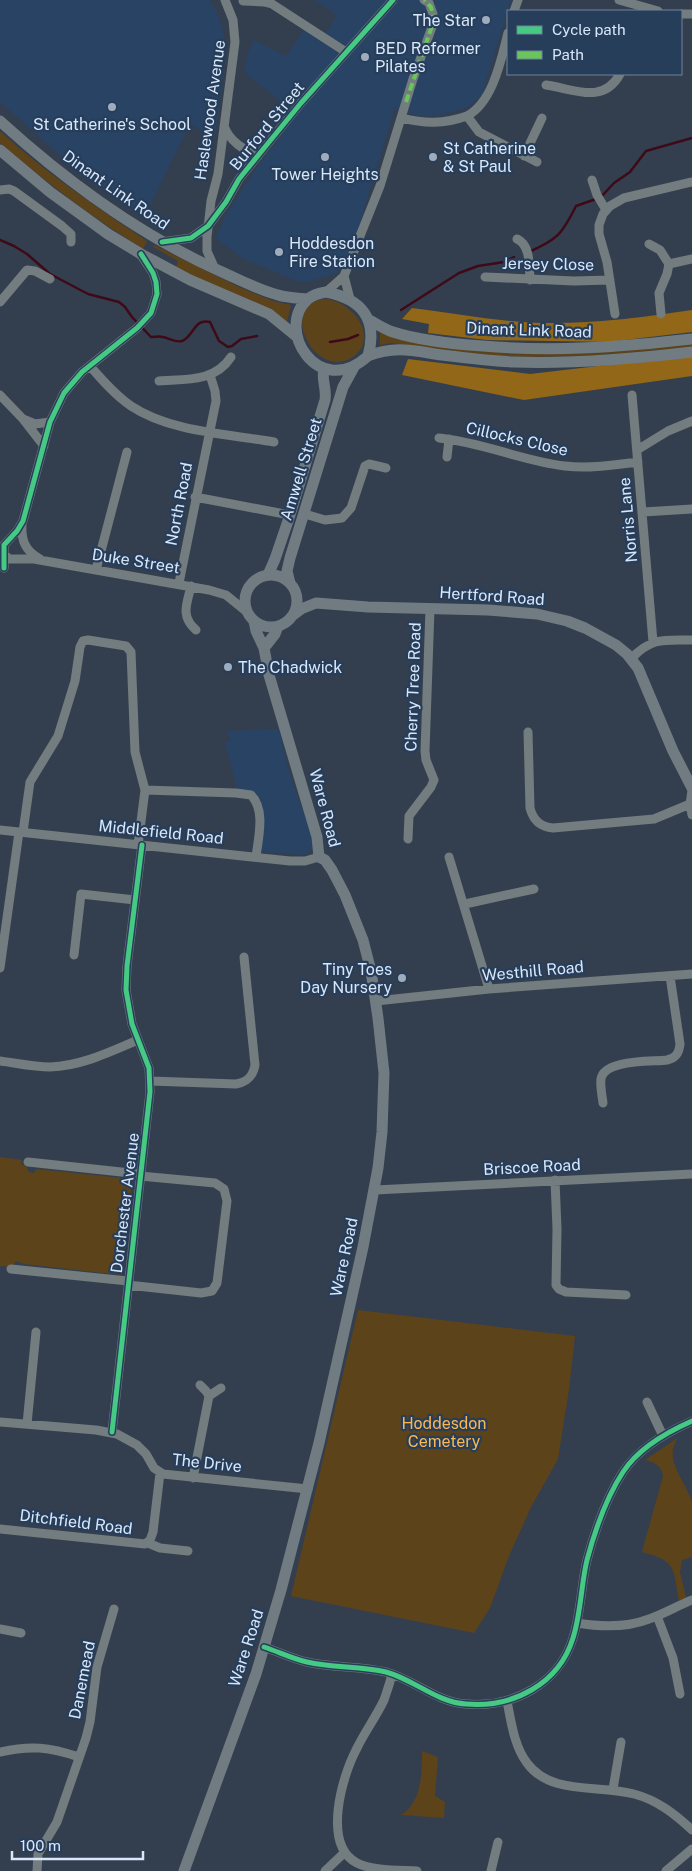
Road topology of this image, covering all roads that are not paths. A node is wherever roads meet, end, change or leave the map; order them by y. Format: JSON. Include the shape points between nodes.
{"nodes":[{"id":1,"x":224,"y":0,"type":"edge"},
{"id":2,"x":393,"y":0,"type":"edge"},
{"id":3,"x":424,"y":0,"type":"edge"},
{"id":4,"x":438,"y":0,"type":"edge"},
{"id":5,"x":620,"y":0,"type":"edge"},
{"id":6,"x":243,"y":1,"type":"edge"},
{"id":7,"x":431,"y":7,"type":"junction"},
{"id":8,"x":643,"y":10,"type":"edge"},
{"id":9,"x":507,"y":36,"type":"edge"},
{"id":10,"x":346,"y":52,"type":"junction"},
{"id":11,"x":619,"y":75,"type":"edge"},
{"id":12,"x":546,"y":85,"type":"dead end"},
{"id":13,"x":467,"y":116,"type":"junction"},
{"id":14,"x":402,"y":118,"type":"junction"},
{"id":15,"x":542,"y":118,"type":"dead end"},
{"id":16,"x":0,"y":121,"type":"edge"},
{"id":17,"x":223,"y":125,"type":"junction"},
{"id":18,"x":0,"y":150,"type":"edge"},
{"id":19,"x":258,"y":156,"type":"junction"},
{"id":20,"x":524,"y":156,"type":"junction"},
{"id":21,"x":537,"y":162,"type":"dead end"},
{"id":22,"x":592,"y":180,"type":"dead end"},
{"id":23,"x":692,"y":182,"type":"edge"},
{"id":24,"x":0,"y":190,"type":"edge"},
{"id":25,"x":604,"y":208,"type":"junction"},
{"id":26,"x":208,"y":226,"type":"junction"},
{"id":27,"x":517,"y":239,"type":"dead end"},
{"id":28,"x":71,"y":242,"type":"dead end"},
{"id":29,"x":162,"y":242,"type":"junction"},
{"id":30,"x":649,"y":244,"type":"dead end"},
{"id":31,"x":141,"y":254,"type":"junction"},
{"id":32,"x":692,"y":259,"type":"edge"},
{"id":33,"x":669,"y":264,"type":"junction"},
{"id":34,"x":215,"y":269,"type":"junction"},
{"id":35,"x":344,"y":276,"type":"junction"},
{"id":36,"x":485,"y":278,"type":"dead end"},
{"id":37,"x":50,"y":279,"type":"dead end"},
{"id":38,"x":530,"y":280,"type":"junction"},
{"id":39,"x":610,"y":280,"type":"junction"},
{"id":40,"x":326,"y":292,"type":"junction"},
{"id":41,"x":308,"y":299,"type":"junction"},
{"id":42,"x":350,"y":299,"type":"junction"},
{"id":43,"x":0,"y":302,"type":"edge"},
{"id":44,"x":615,"y":314,"type":"dead end"},
{"id":45,"x":661,"y":314,"type":"dead end"},
{"id":46,"x":368,"y":320,"type":"junction"},
{"id":47,"x":296,"y":336,"type":"junction"},
{"id":48,"x":692,"y":339,"type":"edge"},
{"id":49,"x":692,"y":352,"type":"edge"},
{"id":50,"x":368,"y":356,"type":"junction"},
{"id":51,"x":231,"y":357,"type":"dead end"},
{"id":52,"x":90,"y":366,"type":"junction"},
{"id":53,"x":354,"y":367,"type":"junction"},
{"id":54,"x":324,"y":369,"type":"junction"},
{"id":55,"x":210,"y":376,"type":"junction"},
{"id":56,"x":159,"y":381,"type":"dead end"},
{"id":57,"x":0,"y":395,"type":"edge"},
{"id":58,"x":632,"y":395,"type":"dead end"},
{"id":59,"x":23,"y":419,"type":"junction"},
{"id":60,"x":692,"y":421,"type":"edge"},
{"id":61,"x":50,"y":422,"type":"junction"},
{"id":62,"x":209,"y":431,"type":"junction"},
{"id":63,"x":439,"y":438,"type":"dead end"},
{"id":64,"x":449,"y":439,"type":"junction"},
{"id":65,"x":274,"y":442,"type":"dead end"},
{"id":66,"x":44,"y":446,"type":"junction"},
{"id":67,"x":637,"y":450,"type":"junction"},
{"id":68,"x":127,"y":452,"type":"dead end"},
{"id":69,"x":447,"y":457,"type":"dead end"},
{"id":70,"x":638,"y":462,"type":"junction"},
{"id":71,"x":386,"y":468,"type":"dead end"},
{"id":72,"x":196,"y":497,"type":"junction"},
{"id":73,"x":692,"y":509,"type":"edge"},
{"id":74,"x":642,"y":512,"type":"junction"},
{"id":75,"x":305,"y":514,"type":"junction"},
{"id":76,"x":290,"y":515,"type":"junction"},
{"id":77,"x":23,"y":521,"type":"junction"},
{"id":78,"x":2,"y":544,"type":"edge"},
{"id":79,"x":4,"y":554,"type":"junction"},
{"id":80,"x":13,"y":559,"type":"junction"},
{"id":81,"x":44,"y":561,"type":"junction"},
{"id":82,"x":96,"y":570,"type":"junction"},
{"id":83,"x":2,"y":573,"type":"edge"},
{"id":84,"x":268,"y":575,"type":"junction"},
{"id":85,"x":179,"y":583,"type":"junction"},
{"id":86,"x":292,"y":585,"type":"junction"},
{"id":87,"x":191,"y":586,"type":"junction"},
{"id":88,"x":316,"y":603,"type":"junction"},
{"id":89,"x":430,"y":609,"type":"junction"},
{"id":90,"x":293,"y":615,"type":"junction"},
{"id":91,"x":251,"y":616,"type":"junction"},
{"id":92,"x":278,"y":626,"type":"junction"},
{"id":93,"x":196,"y":630,"type":"dead end"},
{"id":94,"x":692,"y":640,"type":"edge"},
{"id":95,"x":653,"y":642,"type":"junction"},
{"id":96,"x":264,"y":648,"type":"junction"},
{"id":97,"x":631,"y":659,"type":"junction"},
{"id":98,"x":528,"y":732,"type":"dead end"},
{"id":99,"x":144,"y":790,"type":"junction"},
{"id":100,"x":692,"y":790,"type":"edge"},
{"id":101,"x":690,"y":804,"type":"junction"},
{"id":102,"x":692,"y":815,"type":"edge"},
{"id":103,"x":0,"y":830,"type":"edge"},
{"id":104,"x":21,"y":832,"type":"junction"},
{"id":105,"x":408,"y":839,"type":"dead end"},
{"id":106,"x":140,"y":845,"type":"junction"},
{"id":107,"x":256,"y":857,"type":"junction"},
{"id":108,"x":319,"y":857,"type":"junction"},
{"id":109,"x":449,"y":857,"type":"dead end"},
{"id":110,"x":534,"y":889,"type":"dead end"},
{"id":111,"x":135,"y":900,"type":"junction"},
{"id":112,"x":464,"y":904,"type":"junction"},
{"id":113,"x":74,"y":955,"type":"dead end"},
{"id":114,"x":244,"y":957,"type":"dead end"},
{"id":115,"x":0,"y":960,"type":"edge"},
{"id":116,"x":0,"y":968,"type":"edge"},
{"id":117,"x":692,"y":974,"type":"edge"},
{"id":118,"x":670,"y":976,"type":"junction"},
{"id":119,"x":489,"y":989,"type":"junction"},
{"id":120,"x":376,"y":1001,"type":"junction"},
{"id":121,"x":138,"y":1040,"type":"junction"},
{"id":122,"x":0,"y":1061,"type":"edge"},
{"id":123,"x":150,"y":1081,"type":"junction"},
{"id":124,"x":603,"y":1103,"type":"dead end"},
{"id":125,"x":28,"y":1162,"type":"dead end"},
{"id":126,"x":692,"y":1174,"type":"edge"},
{"id":127,"x":140,"y":1175,"type":"junction"},
{"id":128,"x":555,"y":1180,"type":"junction"},
{"id":129,"x":375,"y":1190,"type":"junction"},
{"id":130,"x":11,"y":1269,"type":"dead end"},
{"id":131,"x":128,"y":1283,"type":"junction"},
{"id":132,"x":626,"y":1295,"type":"dead end"},
{"id":133,"x":36,"y":1332,"type":"dead end"},
{"id":134,"x":200,"y":1385,"type":"dead end"},
{"id":135,"x":221,"y":1388,"type":"dead end"},
{"id":136,"x":208,"y":1396,"type":"junction"},
{"id":137,"x":647,"y":1402,"type":"dead end"},
{"id":138,"x":692,"y":1421,"type":"edge"},
{"id":139,"x":0,"y":1422,"type":"edge"},
{"id":140,"x":28,"y":1424,"type":"junction"},
{"id":141,"x":112,"y":1432,"type":"junction"},
{"id":142,"x":663,"y":1436,"type":"junction"},
{"id":143,"x":160,"y":1473,"type":"junction"},
{"id":144,"x":194,"y":1478,"type":"junction"},
{"id":145,"x":308,"y":1488,"type":"junction"},
{"id":146,"x":0,"y":1529,"type":"edge"},
{"id":147,"x":148,"y":1543,"type":"junction"},
{"id":148,"x":188,"y":1551,"type":"dead end"},
{"id":149,"x":692,"y":1600,"type":"edge"},
{"id":150,"x":114,"y":1609,"type":"dead end"},
{"id":151,"x":657,"y":1616,"type":"junction"},
{"id":152,"x":577,"y":1623,"type":"junction"},
{"id":153,"x":0,"y":1629,"type":"edge"},
{"id":154,"x":21,"y":1634,"type":"dead end"},
{"id":155,"x":264,"y":1647,"type":"junction"},
{"id":156,"x":392,"y":1674,"type":"junction"},
{"id":157,"x":680,"y":1694,"type":"dead end"},
{"id":158,"x":506,"y":1701,"type":"junction"},
{"id":159,"x":621,"y":1742,"type":"dead end"},
{"id":160,"x":0,"y":1752,"type":"edge"},
{"id":161,"x":79,"y":1757,"type":"junction"},
{"id":162,"x":613,"y":1789,"type":"junction"},
{"id":163,"x":692,"y":1830,"type":"edge"},
{"id":164,"x":498,"y":1842,"type":"dead end"},
{"id":165,"x":692,"y":1849,"type":"edge"},
{"id":166,"x":344,"y":1853,"type":"junction"},
{"id":167,"x":37,"y":1871,"type":"edge"},
{"id":168,"x":184,"y":1871,"type":"edge"},
{"id":169,"x":325,"y":1871,"type":"edge"},
{"id":170,"x":418,"y":1871,"type":"edge"},
{"id":171,"x":491,"y":1871,"type":"edge"},
{"id":172,"x":666,"y":1871,"type":"edge"}],
"edges":[{"from":1,"to":17,"type":"street","name":"Haslewood Avenue","via":[[235,32]]},
{"from":2,"to":10,"type":"street","name":"Burford Street"},
{"from":3,"to":7,"type":"street"},
{"from":4,"to":7,"type":"street"},
{"from":5,"to":8,"type":"street"},
{"from":6,"to":10,"type":"street","via":[[272,4]]},
{"from":7,"to":14,"type":"street","via":[[434,20]]},
{"from":9,"to":13,"type":"street","via":[[485,101]]},
{"from":10,"to":19,"type":"street","name":"Burford Street"},
{"from":11,"to":12,"type":"street","via":[[610,87],[598,93]]},
{"from":13,"to":14,"type":"street","via":[[432,123]]},
{"from":13,"to":20,"type":"street","via":[[479,132]]},
{"from":14,"to":35,"type":"street","via":[[380,186]]},
{"from":15,"to":20,"type":"street"},
{"from":16,"to":29,"type":"main road","name":"Dinant Link Road","via":[[91,196]]},
{"from":17,"to":19,"type":"street","via":[[233,141]]},
{"from":17,"to":26,"type":"street","name":"Haslewood Avenue"},
{"from":18,"to":31,"type":"main road","via":[[78,213]]},
{"from":19,"to":26,"type":"street","name":"Burford Street"},
{"from":20,"to":21,"type":"street"},
{"from":22,"to":25,"type":"street"},
{"from":23,"to":25,"type":"street","via":[[624,198]]},
{"from":24,"to":28,"type":"street","via":[[14,190],[62,226],[70,234]]},
{"from":25,"to":39,"type":"street","via":[[598,230]]},
{"from":26,"to":29,"type":"street","name":"Burford Street","via":[[191,238]]},
{"from":26,"to":34,"type":"street","via":[[207,252]]},
{"from":27,"to":38,"type":"street","via":[[525,246]]},
{"from":29,"to":34,"type":"main road","name":"Dinant Link Road"},
{"from":30,"to":33,"type":"street","via":[[660,250]]},
{"from":31,"to":47,"type":"main road","via":[[190,280],[269,314]]},
{"from":31,"to":52,"type":"street","via":[[154,273],[154,305],[148,318]]},
{"from":32,"to":33,"type":"street"},
{"from":33,"to":45,"type":"street","via":[[660,288]]},
{"from":34,"to":41,"type":"main road","name":"Dinant Link Road","via":[[270,293]]},
{"from":35,"to":40,"type":"street"},
{"from":35,"to":42,"type":"street"},
{"from":36,"to":38,"type":"street","name":"Jersey Close"},
{"from":37,"to":43,"type":"street","via":[[27,270]]},
{"from":38,"to":39,"type":"street","name":"Jersey Close"},
{"from":39,"to":44,"type":"street"},
{"from":40,"to":41,"type":"main road"},
{"from":40,"to":42,"type":"main road"},
{"from":41,"to":47,"type":"main road","via":[[300,312]]},
{"from":42,"to":46,"type":"main road"},
{"from":46,"to":48,"type":"main road","name":"Dinant Link Road","via":[[390,331],[422,339],[515,348],[594,348]]},
{"from":46,"to":50,"type":"main road","via":[[371,329]]},
{"from":47,"to":54,"type":"main road","via":[[303,350]]},
{"from":49,"to":50,"type":"main road","name":"Dinant Link Road","via":[[539,362],[489,360],[398,348]]},
{"from":50,"to":53,"type":"main road"},
{"from":51,"to":55,"type":"street","via":[[223,368]]},
{"from":52,"to":61,"type":"street","via":[[64,393]]},
{"from":52,"to":62,"type":"street","via":[[118,396],[145,415],[170,424]]},
{"from":53,"to":54,"type":"main road","via":[[337,371]]},
{"from":53,"to":75,"type":"main road","name":"Amwell Street","via":[[343,387]]},
{"from":54,"to":76,"type":"main road","name":"Amwell Street","via":[[325,400]]},
{"from":55,"to":56,"type":"street"},
{"from":55,"to":62,"type":"street","name":"North Road","via":[[216,396]]},
{"from":57,"to":59,"type":"street"},
{"from":58,"to":67,"type":"street","name":"Norris Lane"},
{"from":59,"to":61,"type":"street","via":[[35,424]]},
{"from":59,"to":66,"type":"street"},
{"from":60,"to":67,"type":"street"},
{"from":61,"to":66,"type":"street"},
{"from":62,"to":65,"type":"street"},
{"from":62,"to":72,"type":"street","name":"North Road"},
{"from":63,"to":64,"type":"street","name":"Cillocks Close"},
{"from":64,"to":69,"type":"street","name":"Cillocks Close"},
{"from":64,"to":70,"type":"street","name":"Cillocks Close","via":[[567,467]]},
{"from":66,"to":77,"type":"street"},
{"from":67,"to":70,"type":"street","name":"Norris Lane"},
{"from":68,"to":82,"type":"street"},
{"from":70,"to":74,"type":"street","name":"Norris Lane"},
{"from":71,"to":75,"type":"street","via":[[367,465],[351,508],[342,518],[325,520]]},
{"from":72,"to":76,"type":"street"},
{"from":72,"to":85,"type":"street","name":"North Road"},
{"from":73,"to":74,"type":"street"},
{"from":74,"to":95,"type":"street","name":"Norris Lane"},
{"from":75,"to":86,"type":"main road","name":"Amwell Street","via":[[288,564]]},
{"from":76,"to":84,"type":"main road","name":"Amwell Street"},
{"from":77,"to":78,"type":"street"},
{"from":77,"to":81,"type":"street","via":[[23,542],[32,554]]},
{"from":78,"to":79,"type":"street"},
{"from":79,"to":80,"type":"street"},
{"from":79,"to":83,"type":"street"},
{"from":80,"to":81,"type":"street","name":"Duke Street"},
{"from":80,"to":83,"type":"street"},
{"from":81,"to":82,"type":"street","name":"Duke Street"},
{"from":82,"to":85,"type":"street","name":"Duke Street"},
{"from":84,"to":86,"type":"main road","via":[[279,576]]},
{"from":84,"to":91,"type":"main road","via":[[254,581],[245,597]]},
{"from":85,"to":87,"type":"street","name":"Duke Street"},
{"from":86,"to":88,"type":"main road"},
{"from":86,"to":90,"type":"main road","via":[[297,602]]},
{"from":87,"to":91,"type":"street","name":"Duke Street","via":[[226,595]]},
{"from":87,"to":93,"type":"street","via":[[185,614],[188,623]]},
{"from":88,"to":89,"type":"main road","name":"Hertford Road"},
{"from":88,"to":90,"type":"main road"},
{"from":89,"to":97,"type":"main road","name":"Hertford Road","via":[[509,611],[556,618],[603,637]]},
{"from":89,"to":105,"type":"street","name":"Cherry Tree Road","via":[[426,760],[434,780],[409,816]]},
{"from":90,"to":92,"type":"main road"},
{"from":91,"to":92,"type":"main road","via":[[262,625]]},
{"from":91,"to":96,"type":"main road","name":"Ware Road"},
{"from":92,"to":96,"type":"main road"},
{"from":94,"to":95,"type":"street"},
{"from":95,"to":97,"type":"street"},
{"from":96,"to":108,"type":"main road","name":"Ware Road","via":[[317,838]]},
{"from":97,"to":100,"type":"main road","name":"Hertford Road","via":[[644,679]]},
{"from":98,"to":101,"type":"street","via":[[530,808],[541,825],[553,828],[654,819]]},
{"from":99,"to":104,"type":"street","name":"Dorchester Avenue","via":[[135,752],[130,650],[123,645],[83,641],[60,729],[30,782]]},
{"from":99,"to":106,"type":"street","name":"Dorchester Avenue"},
{"from":99,"to":107,"type":"street","via":[[251,795],[256,802],[259,820]]},
{"from":100,"to":101,"type":"street"},
{"from":101,"to":102,"type":"street"},
{"from":103,"to":104,"type":"street","name":"Middlefield Road"},
{"from":104,"to":106,"type":"street","name":"Middlefield Road"},
{"from":104,"to":115,"type":"street"},
{"from":106,"to":107,"type":"street","name":"Middlefield Road"},
{"from":106,"to":111,"type":"street","name":"Dorchester Avenue"},
{"from":107,"to":108,"type":"street","name":"Middlefield Road","via":[[305,862]]},
{"from":108,"to":120,"type":"main road","name":"Ware Road","via":[[332,870],[352,910],[366,950]]},
{"from":109,"to":112,"type":"street"},
{"from":110,"to":112,"type":"street"},
{"from":111,"to":113,"type":"street","via":[[81,894]]},
{"from":111,"to":121,"type":"street","name":"Dorchester Avenue","via":[[126,979],[128,1008]]},
{"from":112,"to":119,"type":"street"},
{"from":114,"to":123,"type":"street","via":[[255,1065],[251,1076],[236,1084]]},
{"from":115,"to":116,"type":"street"},
{"from":117,"to":118,"type":"street","name":"Westhill Road"},
{"from":118,"to":119,"type":"street","name":"Westhill Road"},
{"from":118,"to":124,"type":"street","via":[[680,1044],[677,1054],[667,1060],[608,1068],[601,1080]]},
{"from":119,"to":120,"type":"street","name":"Westhill Road"},
{"from":120,"to":129,"type":"main road","name":"Ware Road","via":[[384,1098]]},
{"from":121,"to":122,"type":"street","via":[[69,1065],[38,1066]]},
{"from":121,"to":123,"type":"street","name":"Dorchester Avenue"},
{"from":123,"to":127,"type":"street","name":"Dorchester Avenue"},
{"from":125,"to":127,"type":"street"},
{"from":126,"to":128,"type":"street","name":"Briscoe Road"},
{"from":127,"to":131,"type":"street","name":"Dorchester Avenue"},
{"from":127,"to":131,"type":"street","via":[[215,1183],[224,1189],[227,1201],[217,1283],[212,1291],[201,1293]]},
{"from":128,"to":129,"type":"street","name":"Briscoe Road"},
{"from":128,"to":132,"type":"street","via":[[558,1289]]},
{"from":129,"to":145,"type":"main road","name":"Ware Road"},
{"from":130,"to":131,"type":"street"},
{"from":131,"to":141,"type":"street","name":"Dorchester Avenue"},
{"from":133,"to":140,"type":"street"},
{"from":134,"to":136,"type":"street"},
{"from":135,"to":136,"type":"street"},
{"from":136,"to":144,"type":"street"},
{"from":137,"to":142,"type":"street"},
{"from":138,"to":142,"type":"street"},
{"from":139,"to":140,"type":"street","name":"The Drive"},
{"from":140,"to":141,"type":"street","name":"The Drive"},
{"from":141,"to":143,"type":"street","name":"The Drive","via":[[137,1445]]},
{"from":142,"to":152,"type":"street","via":[[631,1462],[606,1504],[588,1559]]},
{"from":143,"to":144,"type":"street","name":"The Drive"},
{"from":143,"to":147,"type":"street","name":"Ditchfield Road","via":[[153,1532]]},
{"from":144,"to":145,"type":"street","name":"The Drive"},
{"from":145,"to":155,"type":"main road","name":"Ware Road"},
{"from":146,"to":147,"type":"street","name":"Ditchfield Road"},
{"from":147,"to":148,"type":"street","name":"Ditchfield Road","via":[[160,1548]]},
{"from":149,"to":151,"type":"street"},
{"from":150,"to":161,"type":"street","name":"Danemead","via":[[99,1659],[90,1722]]},
{"from":151,"to":152,"type":"street","via":[[619,1626]]},
{"from":151,"to":157,"type":"street","via":[[673,1658]]},
{"from":152,"to":158,"type":"street","via":[[571,1645],[553,1674],[527,1693]]},
{"from":153,"to":154,"type":"street"},
{"from":155,"to":156,"type":"street","via":[[307,1662]]},
{"from":155,"to":168,"type":"main road","name":"Ware Road"},
{"from":156,"to":158,"type":"street","via":[[450,1702],[481,1705]]},
{"from":156,"to":166,"type":"street","via":[[384,1700],[356,1750],[341,1790],[338,1831]]},
{"from":158,"to":162,"type":"street","via":[[521,1752],[536,1773],[564,1785]]},
{"from":159,"to":162,"type":"street"},
{"from":160,"to":161,"type":"street","via":[[37,1747]]},
{"from":161,"to":167,"type":"street","name":"Danemead","via":[[57,1822],[38,1854]]},
{"from":162,"to":163,"type":"street","via":[[652,1800]]},
{"from":164,"to":171,"type":"street"},
{"from":165,"to":172,"type":"street"},
{"from":166,"to":169,"type":"street"},
{"from":166,"to":170,"type":"street","via":[[364,1866]]}]}
